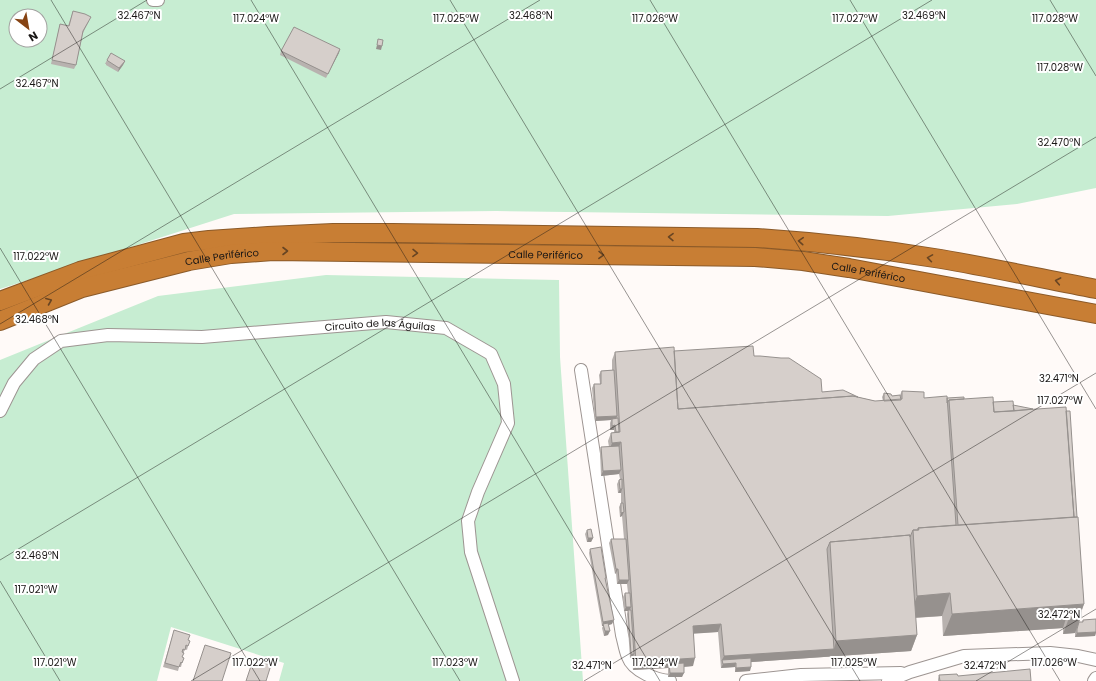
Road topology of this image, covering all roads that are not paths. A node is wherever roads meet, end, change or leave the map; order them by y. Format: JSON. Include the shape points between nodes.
{"nodes":[{"id":1,"x":153,"y":0,"type":"edge"},
{"id":2,"x":158,"y":0,"type":"edge"},
{"id":3,"x":1096,"y":288,"type":"edge"},
{"id":4,"x":0,"y":301,"type":"edge"},
{"id":5,"x":1096,"y":314,"type":"edge"},
{"id":6,"x":0,"y":321,"type":"edge"},
{"id":7,"x":581,"y":370,"type":"dead end"},
{"id":8,"x":0,"y":412,"type":"edge"},
{"id":9,"x":1096,"y":660,"type":"edge"},
{"id":10,"x":910,"y":672,"type":"junction"},
{"id":11,"x":1096,"y":678,"type":"edge"},
{"id":12,"x":513,"y":681,"type":"edge"},
{"id":13,"x":670,"y":681,"type":"edge"},
{"id":14,"x":746,"y":681,"type":"edge"},
{"id":15,"x":888,"y":681,"type":"edge"},
{"id":16,"x":1094,"y":681,"type":"edge"}],
"edges":[{"from":1,"to":2,"type":"street"},
{"from":3,"to":4,"type":"highway","name":"Calle Periférico","one_way":true,"via":[[942,260],[806,241],[355,233],[268,236],[184,243],[80,271]]},
{"from":6,"to":5,"type":"highway","name":"Calle Periférico","one_way":true,"via":[[82,288],[189,261],[273,251],[755,257],[849,268]]},
{"from":7,"to":13,"type":"street","via":[[622,635],[628,658],[639,671]]},
{"from":8,"to":12,"type":"street","name":"Circuito de las Águilas","via":[[14,383],[34,359],[61,341],[108,335],[202,337],[386,322],[446,328],[491,354],[504,384],[508,423],[468,521],[470,552]]},
{"from":9,"to":10,"type":"street","via":[[1050,653],[964,656]]},
{"from":10,"to":14,"type":"street"},
{"from":10,"to":15,"type":"street"},
{"from":11,"to":16,"type":"street"}]}
